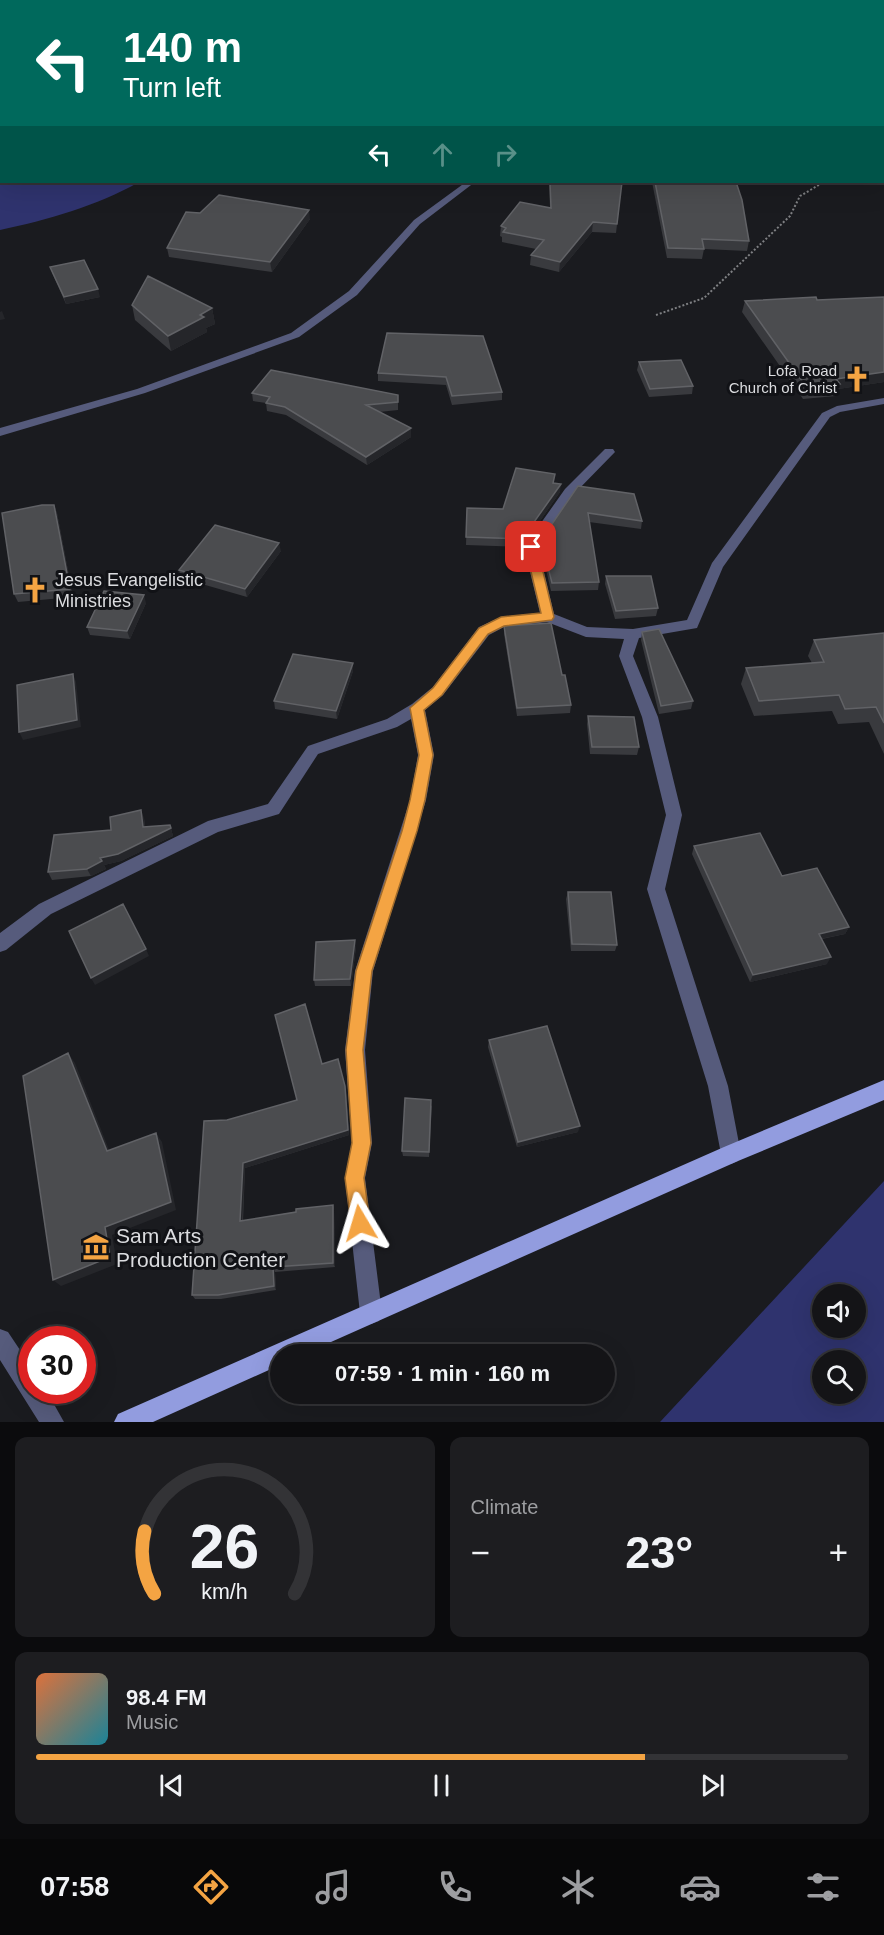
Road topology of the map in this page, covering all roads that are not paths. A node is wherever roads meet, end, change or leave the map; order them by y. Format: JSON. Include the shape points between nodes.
{"nodes":[{"id":1,"x":470,"y":183,"type":"edge"},
{"id":2,"x":884,"y":401,"type":"edge"},
{"id":3,"x":0,"y":432,"type":"edge"},
{"id":4,"x":609,"y":452,"type":"dead end"},
{"id":5,"x":548,"y":617,"type":"junction"},
{"id":6,"x":633,"y":634,"type":"junction"},
{"id":7,"x":417,"y":708,"type":"junction"},
{"id":8,"x":0,"y":944,"type":"edge"},
{"id":9,"x":884,"y":1090,"type":"edge"},
{"id":10,"x":731,"y":1154,"type":"junction"},
{"id":11,"x":371,"y":1313,"type":"junction"},
{"id":12,"x":0,"y":1340,"type":"edge"},
{"id":13,"x":18,"y":1368,"type":"edge"},
{"id":14,"x":41,"y":1404,"type":"edge"},
{"id":15,"x":52,"y":1422,"type":"edge"},
{"id":16,"x":126,"y":1422,"type":"edge"}],
"edges":[{"from":1,"to":3,"type":"street","via":[[417,222],[353,293],[295,335],[141,391]]},
{"from":2,"to":6,"type":"street","via":[[837,409],[826,416],[717,566],[692,624]]},
{"from":4,"to":5,"type":"street","via":[[569,492],[531,547]]},
{"from":5,"to":6,"type":"street","via":[[586,632]]},
{"from":5,"to":7,"type":"street","via":[[501,622],[484,631],[438,691]]},
{"from":6,"to":10,"type":"street","via":[[626,656],[650,717],[674,815],[656,889],[718,1086]]},
{"from":7,"to":8,"type":"street","via":[[392,723],[314,750],[273,809],[214,826],[45,909]]},
{"from":7,"to":11,"type":"street","via":[[426,755],[418,800],[364,971],[355,1050],[362,1143],[355,1178]]},
{"from":9,"to":10,"type":"main road"},
{"from":10,"to":11,"type":"main road"},
{"from":11,"to":16,"type":"main road"},
{"from":12,"to":13,"type":"street"},
{"from":14,"to":15,"type":"street"}]}
